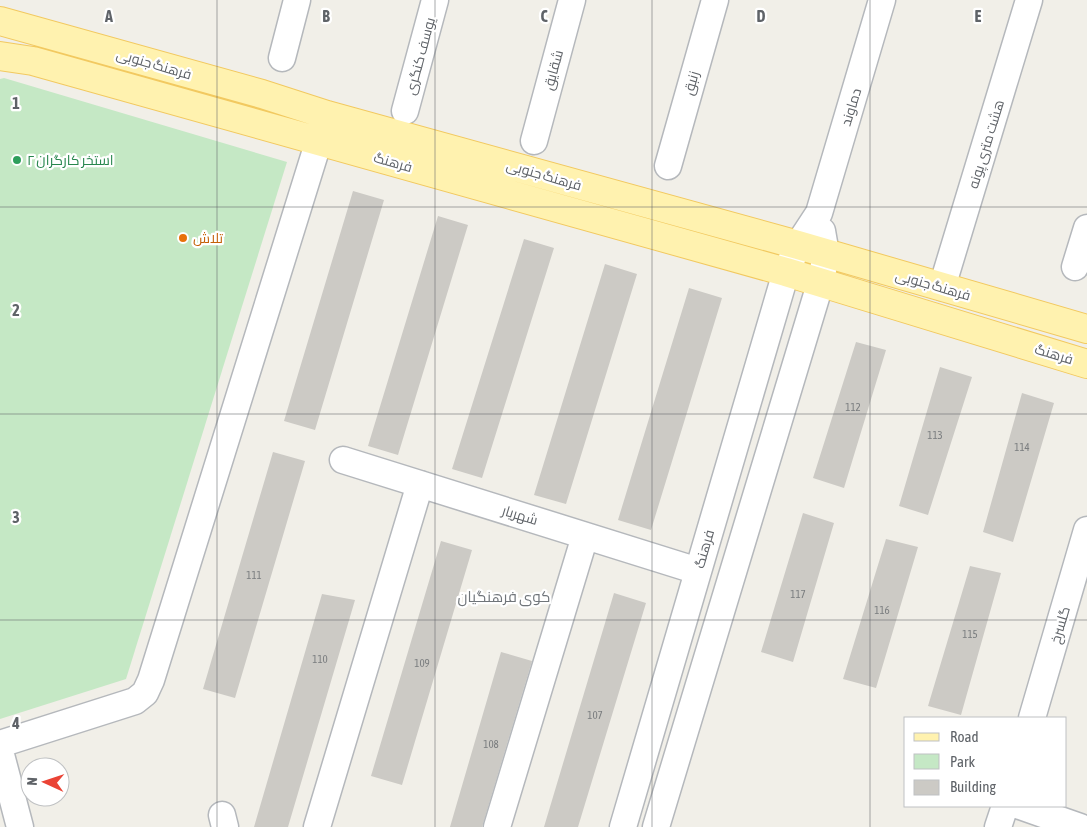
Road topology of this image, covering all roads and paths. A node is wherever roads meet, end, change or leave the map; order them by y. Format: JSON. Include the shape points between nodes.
{"nodes":[{"id":1,"x":297,"y":0,"type":"edge"},
{"id":2,"x":435,"y":0,"type":"edge"},
{"id":3,"x":572,"y":0,"type":"edge"},
{"id":4,"x":714,"y":0,"type":"edge"},
{"id":5,"x":882,"y":0,"type":"edge"},
{"id":6,"x":1029,"y":0,"type":"edge"},
{"id":7,"x":0,"y":21,"type":"edge"},
{"id":8,"x":0,"y":56,"type":"edge"},
{"id":9,"x":282,"y":58,"type":"dead end"},
{"id":10,"x":405,"y":111,"type":"dead end"},
{"id":11,"x":326,"y":115,"type":"junction"},
{"id":12,"x":534,"y":140,"type":"dead end"},
{"id":13,"x":319,"y":142,"type":"junction"},
{"id":14,"x":668,"y":166,"type":"dead end"},
{"id":15,"x":819,"y":213,"type":"junction"},
{"id":16,"x":1087,"y":228,"type":"edge"},
{"id":17,"x":798,"y":244,"type":"junction"},
{"id":18,"x":826,"y":254,"type":"junction"},
{"id":19,"x":1075,"y":267,"type":"dead end"},
{"id":20,"x":786,"y":272,"type":"junction"},
{"id":21,"x":820,"y":281,"type":"junction"},
{"id":22,"x":942,"y":287,"type":"junction"},
{"id":23,"x":1087,"y":329,"type":"edge"},
{"id":24,"x":1087,"y":364,"type":"edge"},
{"id":25,"x":343,"y":460,"type":"dead end"},
{"id":26,"x":420,"y":484,"type":"junction"},
{"id":27,"x":1087,"y":530,"type":"edge"},
{"id":28,"x":585,"y":536,"type":"junction"},
{"id":29,"x":698,"y":571,"type":"junction"},
{"id":30,"x":669,"y":669,"type":"junction"},
{"id":31,"x":701,"y":678,"type":"junction"},
{"id":32,"x":1032,"y":717,"type":"edge"},
{"id":33,"x":0,"y":744,"type":"edge"},
{"id":34,"x":0,"y":751,"type":"edge"},
{"id":35,"x":1005,"y":807,"type":"edge"},
{"id":36,"x":1023,"y":807,"type":"edge"},
{"id":37,"x":20,"y":827,"type":"edge"},
{"id":38,"x":318,"y":827,"type":"edge"},
{"id":39,"x":497,"y":827,"type":"edge"},
{"id":40,"x":623,"y":827,"type":"edge"},
{"id":41,"x":656,"y":827,"type":"edge"},
{"id":42,"x":998,"y":827,"type":"edge"},
{"id":43,"x":1080,"y":827,"type":"edge"}],
"edges":[{"from":1,"to":9,"type":"street"},
{"from":2,"to":10,"type":"street","name":"یوسف کنگری"},
{"from":3,"to":12,"type":"street","name":"شقایق"},
{"from":4,"to":14,"type":"street","name":"زنبق"},
{"from":5,"to":15,"type":"street","name":"دماوند"},
{"from":6,"to":22,"type":"street","name":"هشت متری پونه"},
{"from":7,"to":11,"type":"main road","name":"فرهنگ جنوبی"},
{"from":8,"to":13,"type":"main road","name":"فرهنگ","via":[[33,60]]},
{"from":11,"to":13,"type":"street"},
{"from":11,"to":17,"type":"main road","name":"فرهنگ جنوبی"},
{"from":13,"to":20,"type":"main road","name":"فرهنگ"},
{"from":13,"to":33,"type":"street","via":[[145,693],[135,701]]},
{"from":15,"to":17,"type":"street","name":"فرهنگ"},
{"from":15,"to":18,"type":"street"},
{"from":16,"to":19,"type":"street"},
{"from":17,"to":18,"type":"main road","name":"فرهنگ جنوبی"},
{"from":17,"to":20,"type":"street","name":"فرهنگ"},
{"from":18,"to":21,"type":"street"},
{"from":18,"to":22,"type":"main road","name":"فرهنگ جنوبی"},
{"from":20,"to":21,"type":"main road","name":"فرهنگ"},
{"from":20,"to":29,"type":"street","name":"فرهنگ"},
{"from":21,"to":24,"type":"main road","name":"فرهنگ"},
{"from":21,"to":31,"type":"street"},
{"from":22,"to":23,"type":"main road","name":"فرهنگ جنوبی"},
{"from":25,"to":26,"type":"street","name":"شهریار"},
{"from":26,"to":28,"type":"street","name":"شهریار"},
{"from":26,"to":38,"type":"street"},
{"from":27,"to":32,"type":"street","name":"گلسرخ"},
{"from":28,"to":29,"type":"street","name":"شهریار"},
{"from":28,"to":39,"type":"street"},
{"from":29,"to":30,"type":"street","name":"فرهنگ"},
{"from":30,"to":31,"type":"street"},
{"from":30,"to":40,"type":"street","name":"فرهنگ"},
{"from":31,"to":41,"type":"street"},
{"from":34,"to":37,"type":"street"},
{"from":35,"to":42,"type":"street"},
{"from":36,"to":43,"type":"street"}]}
